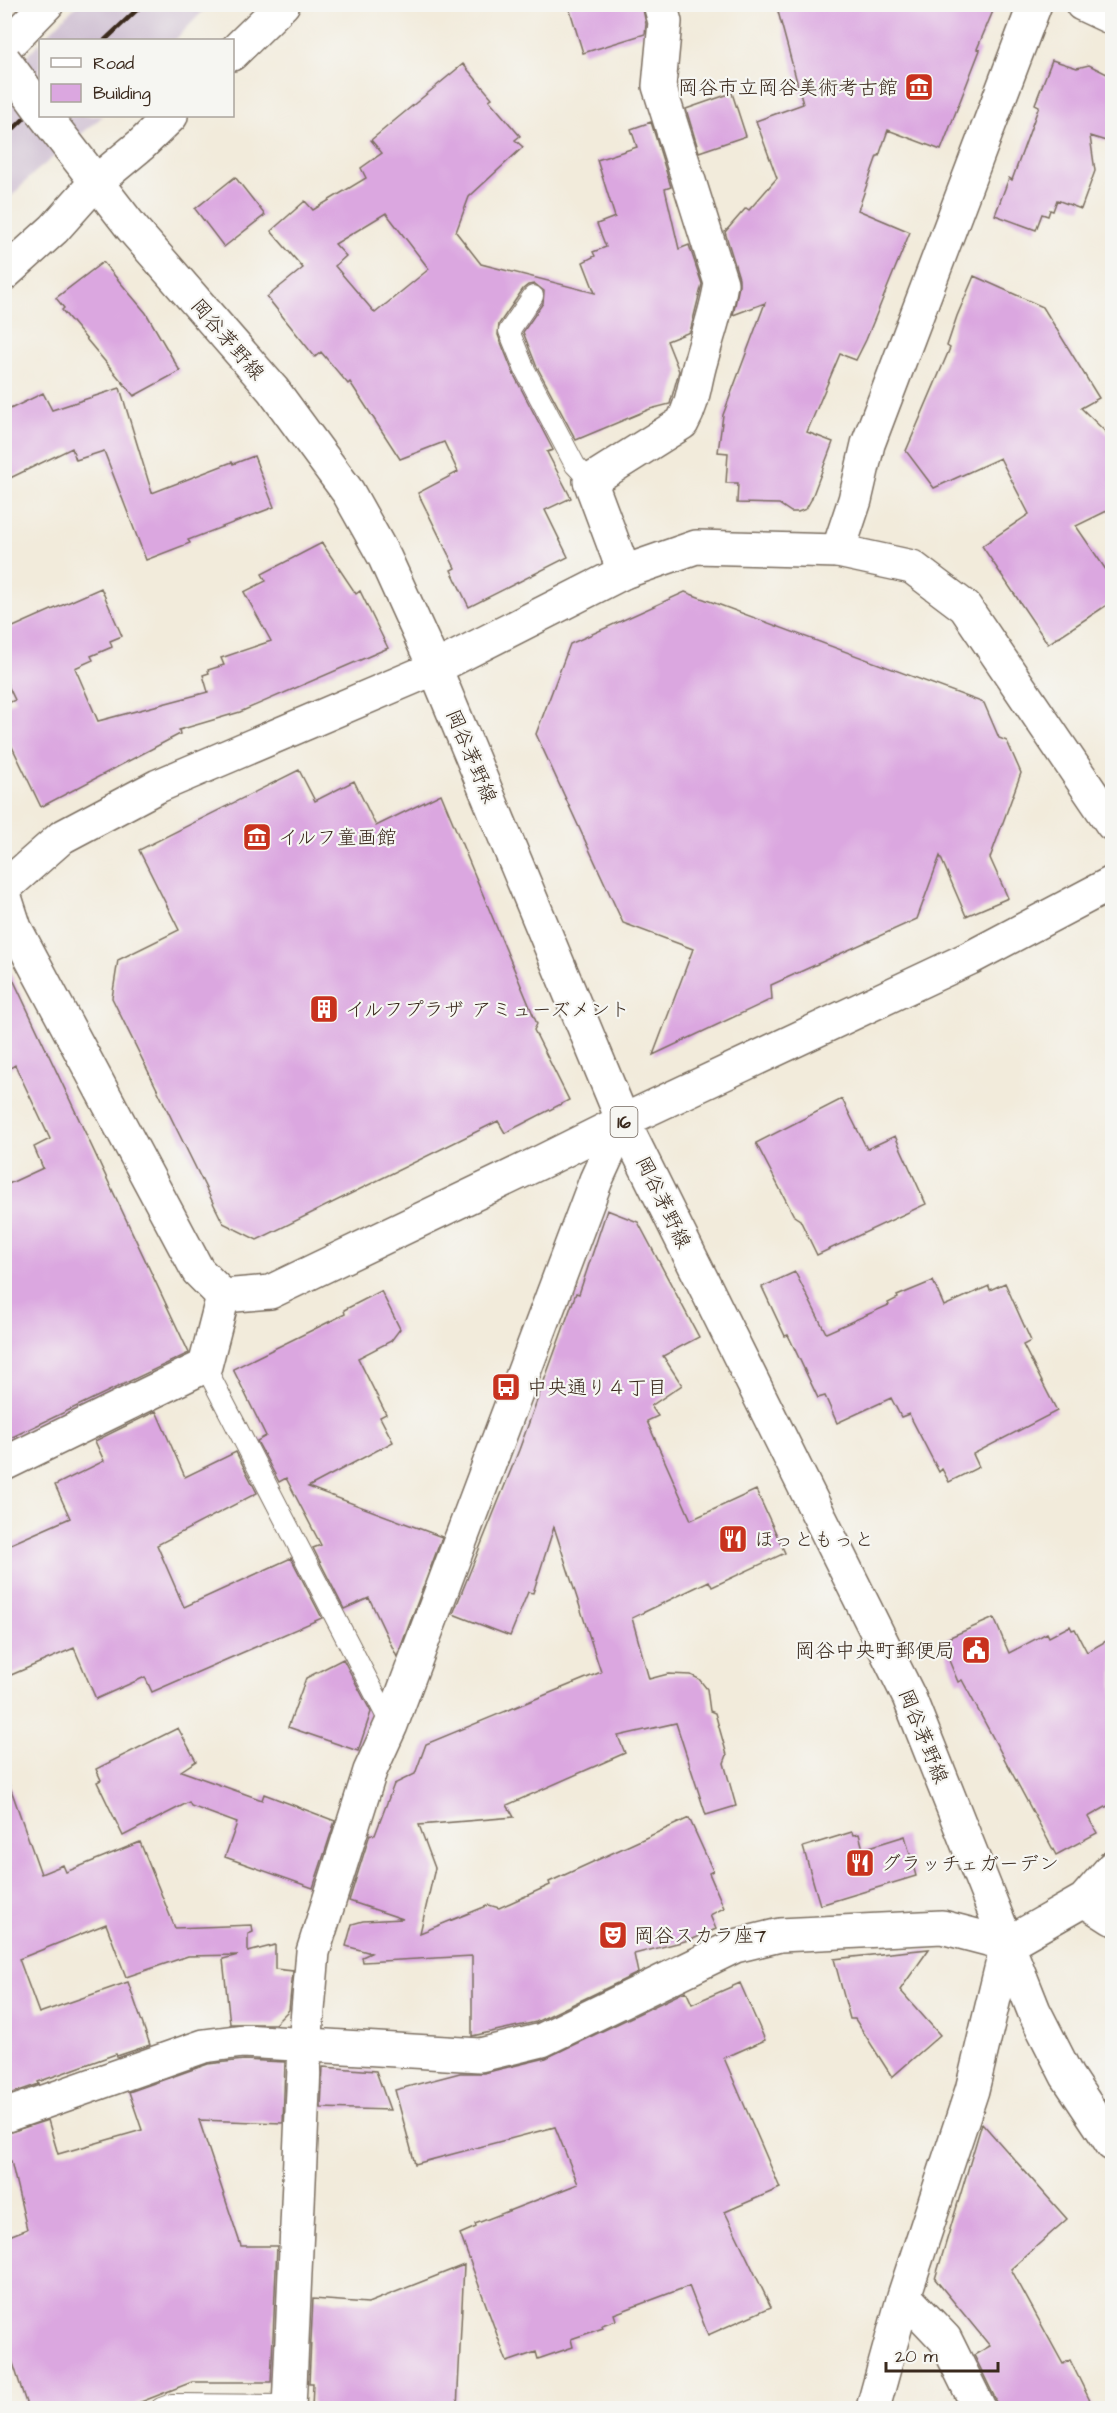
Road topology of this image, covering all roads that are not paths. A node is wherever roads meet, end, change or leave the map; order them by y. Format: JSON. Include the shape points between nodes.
{"nodes":[{"id":1,"x":47,"y":4,"type":"edge"},
{"id":2,"x":283,"y":4,"type":"edge"},
{"id":3,"x":660,"y":4,"type":"edge"},
{"id":4,"x":1035,"y":4,"type":"edge"},
{"id":5,"x":1082,"y":4,"type":"edge"},
{"id":6,"x":1113,"y":18,"type":"edge"},
{"id":7,"x":4,"y":48,"type":"edge"},
{"id":8,"x":234,"y":52,"type":"edge"},
{"id":9,"x":4,"y":60,"type":"edge"},
{"id":10,"x":39,"y":108,"type":"edge"},
{"id":11,"x":46,"y":117,"type":"edge"},
{"id":12,"x":170,"y":117,"type":"edge"},
{"id":13,"x":96,"y":182,"type":"junction"},
{"id":14,"x":4,"y":274,"type":"edge"},
{"id":15,"x":533,"y":296,"type":"dead end"},
{"id":16,"x":590,"y":481,"type":"junction"},
{"id":17,"x":838,"y":551,"type":"junction"},
{"id":18,"x":624,"y":572,"type":"junction"},
{"id":19,"x":435,"y":668,"type":"junction"},
{"id":20,"x":1113,"y":824,"type":"edge"},
{"id":21,"x":1113,"y":883,"type":"edge"},
{"id":22,"x":4,"y":888,"type":"edge"},
{"id":23,"x":4,"y":894,"type":"edge"},
{"id":24,"x":623,"y":1121,"type":"junction"},
{"id":25,"x":223,"y":1296,"type":"junction"},
{"id":26,"x":205,"y":1366,"type":"junction"},
{"id":27,"x":4,"y":1464,"type":"edge"},
{"id":28,"x":391,"y":1725,"type":"junction"},
{"id":29,"x":1113,"y":1868,"type":"edge"},
{"id":30,"x":1084,"y":1900,"type":"junction"},
{"id":31,"x":1113,"y":1918,"type":"edge"},
{"id":32,"x":1007,"y":1944,"type":"junction"},
{"id":33,"x":305,"y":2045,"type":"junction"},
{"id":34,"x":4,"y":2116,"type":"edge"},
{"id":35,"x":1113,"y":2144,"type":"edge"},
{"id":36,"x":904,"y":2296,"type":"junction"},
{"id":37,"x":289,"y":2407,"type":"edge"},
{"id":38,"x":161,"y":2409,"type":"edge"},
{"id":39,"x":873,"y":2409,"type":"edge"},
{"id":40,"x":979,"y":2409,"type":"edge"}],
"edges":[{"from":1,"to":7,"type":"street"},
{"from":2,"to":8,"type":"street"},
{"from":3,"to":16,"type":"street","via":[[665,22],[659,86],[721,283],[691,407],[682,423]]},
{"from":4,"to":17,"type":"street","via":[[868,444]]},
{"from":5,"to":6,"type":"street"},
{"from":9,"to":10,"type":"street","bridge":true},
{"from":11,"to":13,"type":"street","name":"岡谷茅野線","number":"16"},
{"from":12,"to":13,"type":"street"},
{"from":13,"to":14,"type":"street","via":[[54,229]]},
{"from":13,"to":19,"type":"street","name":"岡谷茅野線","number":"16","via":[[273,390],[348,492],[385,558]]},
{"from":15,"to":16,"type":"lane","via":[[510,332],[525,370],[575,465]]},
{"from":16,"to":18,"type":"street"},
{"from":17,"to":18,"type":"street","via":[[696,546]]},
{"from":17,"to":20,"type":"street","via":[[912,567],[965,607]]},
{"from":18,"to":19,"type":"street"},
{"from":19,"to":22,"type":"street","via":[[149,791],[62,837]]},
{"from":19,"to":24,"type":"street","name":"岡谷茅野線","number":"16"},
{"from":21,"to":24,"type":"street","via":[[970,958]]},
{"from":23,"to":25,"type":"street","via":[[15,928],[198,1271]]},
{"from":24,"to":25,"type":"street","via":[[270,1292]]},
{"from":24,"to":28,"type":"street","via":[[596,1180]]},
{"from":24,"to":32,"type":"street","name":"岡谷茅野線","number":"16","via":[[909,1697]]},
{"from":25,"to":26,"type":"street"},
{"from":26,"to":27,"type":"street"},
{"from":26,"to":28,"type":"lane"},
{"from":28,"to":33,"type":"street","via":[[370,1771],[313,1952]]},
{"from":29,"to":30,"type":"street"},
{"from":30,"to":31,"type":"street"},
{"from":30,"to":32,"type":"street"},
{"from":32,"to":33,"type":"street","via":[[942,1927],[780,1935],[735,1946],[542,2040],[480,2055]]},
{"from":32,"to":35,"type":"street","name":"岡谷茅野線","number":"16","via":[[1034,2011],[1067,2076]]},
{"from":32,"to":36,"type":"street","via":[[972,2090]]},
{"from":33,"to":34,"type":"street","via":[[243,2041],[204,2046]]},
{"from":33,"to":37,"type":"street"},
{"from":36,"to":39,"type":"street"},
{"from":36,"to":40,"type":"street","via":[[945,2339]]},
{"from":37,"to":38,"type":"lane","via":[[172,2404]]}]}
